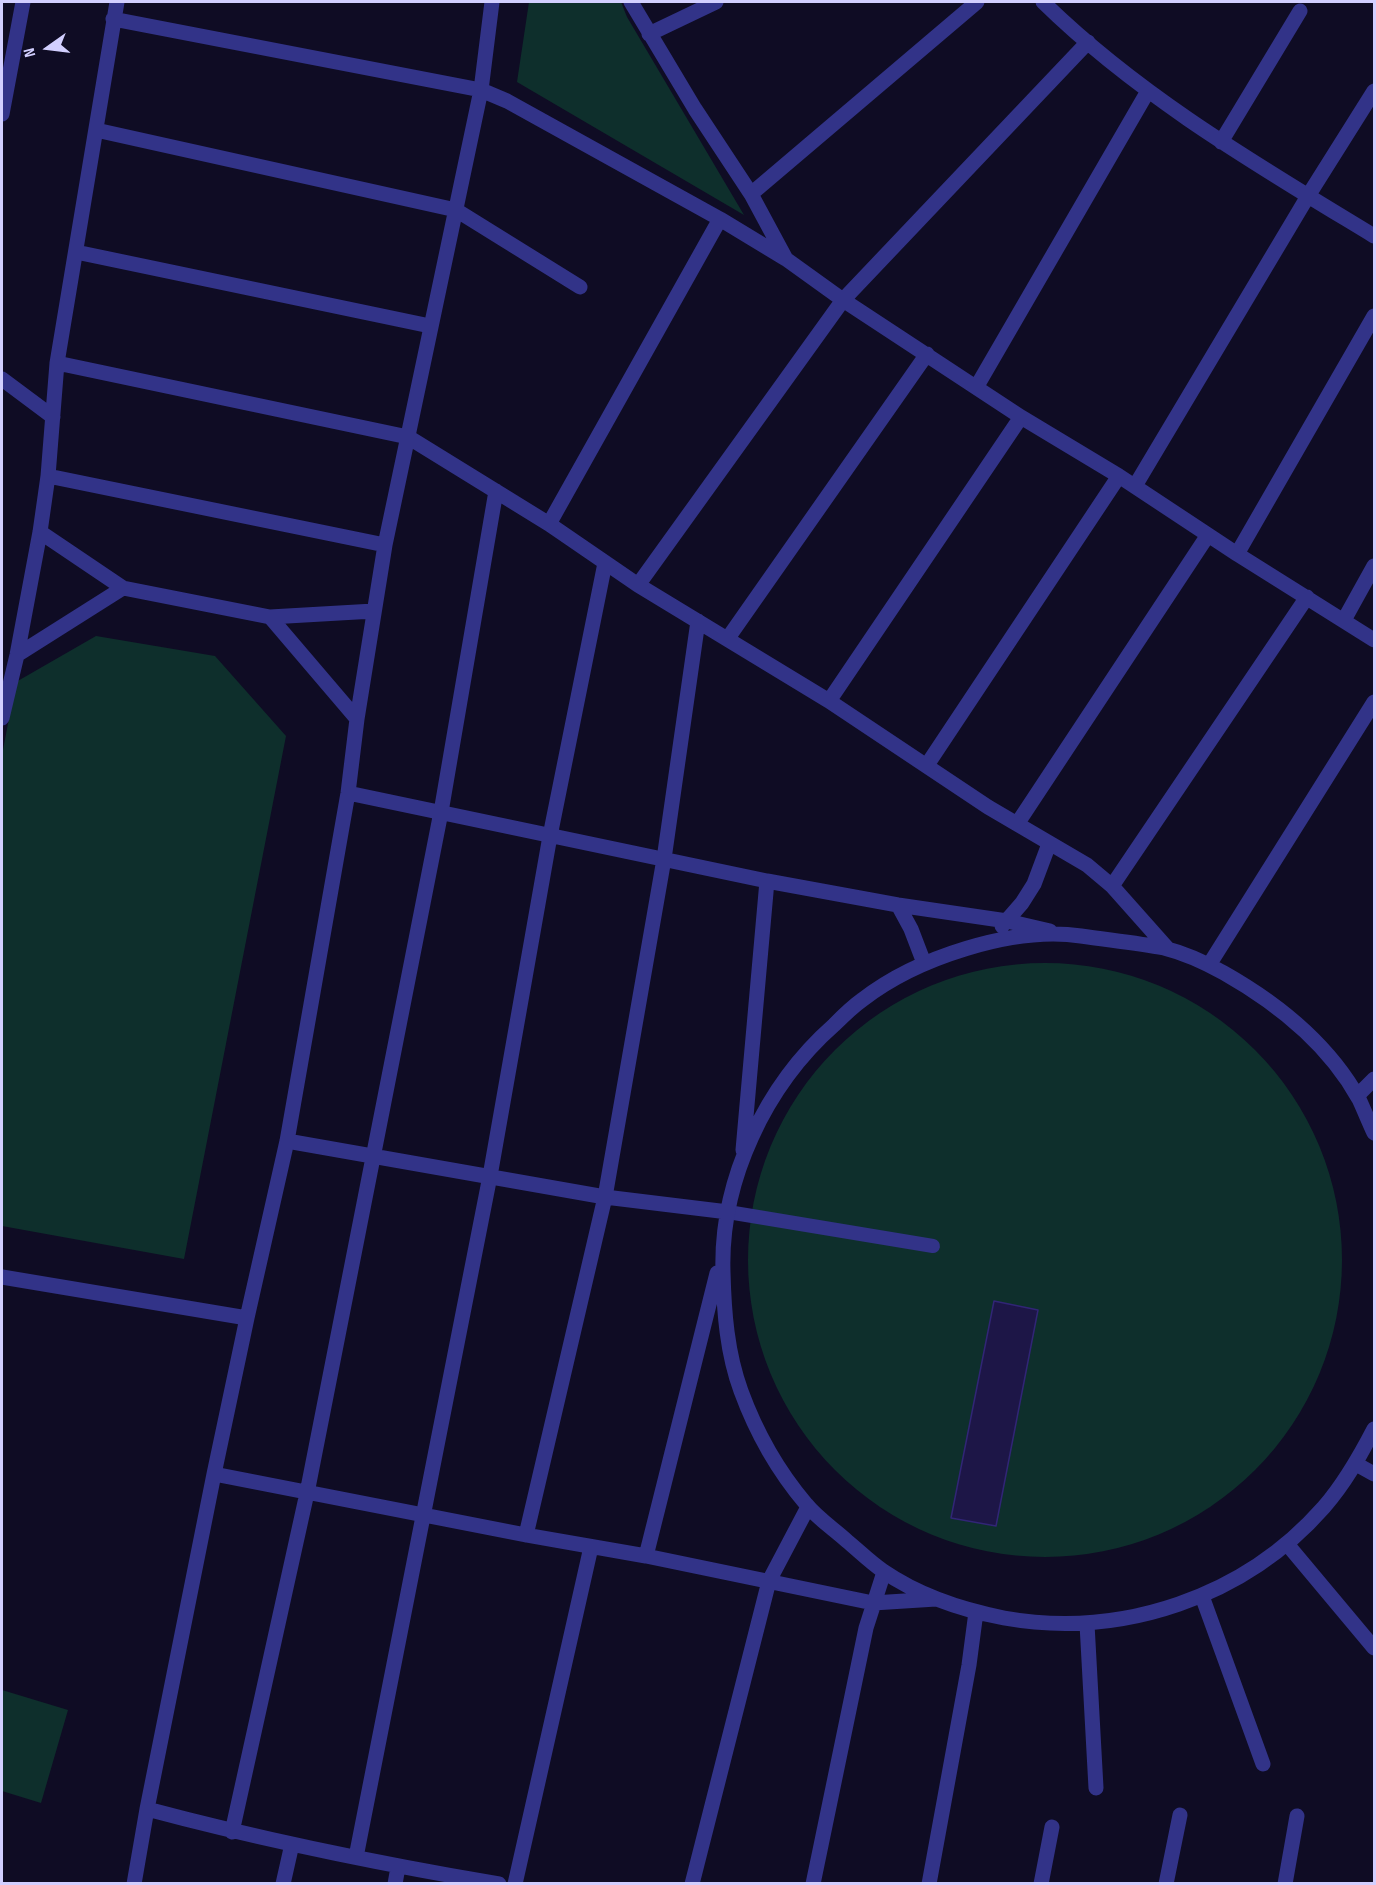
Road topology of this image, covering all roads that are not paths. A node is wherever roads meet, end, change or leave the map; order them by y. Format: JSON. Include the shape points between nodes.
{"nodes":[{"id":1,"x":23,"y":2,"type":"edge"},
{"id":2,"x":117,"y":2,"type":"edge"},
{"id":3,"x":492,"y":2,"type":"edge"},
{"id":4,"x":630,"y":2,"type":"edge"},
{"id":5,"x":716,"y":2,"type":"edge"},
{"id":6,"x":977,"y":2,"type":"edge"},
{"id":7,"x":1043,"y":2,"type":"edge"},
{"id":8,"x":1300,"y":11,"type":"dead end"},
{"id":9,"x":113,"y":19,"type":"junction"},
{"id":10,"x":649,"y":34,"type":"junction"},
{"id":11,"x":1088,"y":42,"type":"junction"},
{"id":12,"x":481,"y":90,"type":"junction"},
{"id":13,"x":1148,"y":91,"type":"junction"},
{"id":14,"x":1374,"y":91,"type":"edge"},
{"id":15,"x":2,"y":114,"type":"edge"},
{"id":16,"x":96,"y":130,"type":"junction"},
{"id":17,"x":1221,"y":142,"type":"junction"},
{"id":18,"x":751,"y":194,"type":"junction"},
{"id":19,"x":1308,"y":196,"type":"junction"},
{"id":20,"x":456,"y":210,"type":"junction"},
{"id":21,"x":720,"y":219,"type":"junction"},
{"id":22,"x":1374,"y":236,"type":"edge"},
{"id":23,"x":76,"y":252,"type":"junction"},
{"id":24,"x":786,"y":259,"type":"junction"},
{"id":25,"x":580,"y":287,"type":"dead end"},
{"id":26,"x":843,"y":300,"type":"junction"},
{"id":27,"x":1374,"y":316,"type":"edge"},
{"id":28,"x":430,"y":326,"type":"junction"},
{"id":29,"x":927,"y":354,"type":"junction"},
{"id":30,"x":57,"y":363,"type":"junction"},
{"id":31,"x":2,"y":379,"type":"edge"},
{"id":32,"x":977,"y":386,"type":"junction"},
{"id":33,"x":53,"y":417,"type":"junction"},
{"id":34,"x":1021,"y":417,"type":"junction"},
{"id":35,"x":408,"y":437,"type":"junction"},
{"id":36,"x":48,"y":476,"type":"junction"},
{"id":37,"x":1119,"y":476,"type":"junction"},
{"id":38,"x":1135,"y":486,"type":"junction"},
{"id":39,"x":496,"y":490,"type":"junction"},
{"id":40,"x":549,"y":524,"type":"junction"},
{"id":41,"x":40,"y":532,"type":"junction"},
{"id":42,"x":1208,"y":535,"type":"junction"},
{"id":43,"x":385,"y":545,"type":"junction"},
{"id":44,"x":1237,"y":554,"type":"junction"},
{"id":45,"x":605,"y":563,"type":"junction"},
{"id":46,"x":1374,"y":566,"type":"edge"},
{"id":47,"x":638,"y":585,"type":"junction"},
{"id":48,"x":123,"y":588,"type":"junction"},
{"id":49,"x":1307,"y":597,"type":"junction"},
{"id":50,"x":374,"y":611,"type":"junction"},
{"id":51,"x":270,"y":617,"type":"junction"},
{"id":52,"x":1344,"y":620,"type":"junction"},
{"id":53,"x":698,"y":621,"type":"junction"},
{"id":54,"x":728,"y":638,"type":"junction"},
{"id":55,"x":1374,"y":640,"type":"edge"},
{"id":56,"x":17,"y":655,"type":"junction"},
{"id":57,"x":829,"y":701,"type":"junction"},
{"id":58,"x":1374,"y":702,"type":"edge"},
{"id":59,"x":2,"y":718,"type":"edge"},
{"id":60,"x":357,"y":719,"type":"junction"},
{"id":61,"x":927,"y":765,"type":"junction"},
{"id":62,"x":348,"y":793,"type":"junction"},
{"id":63,"x":441,"y":812,"type":"junction"},
{"id":64,"x":1017,"y":824,"type":"junction"},
{"id":65,"x":550,"y":836,"type":"junction"},
{"id":66,"x":1049,"y":844,"type":"junction"},
{"id":67,"x":664,"y":859,"type":"junction"},
{"id":68,"x":767,"y":881,"type":"junction"},
{"id":69,"x":1112,"y":886,"type":"junction"},
{"id":70,"x":898,"y":904,"type":"junction"},
{"id":71,"x":1006,"y":921,"type":"junction"},
{"id":72,"x":1058,"y":933,"type":"junction"},
{"id":73,"x":990,"y":942,"type":"junction"},
{"id":74,"x":1167,"y":949,"type":"junction"},
{"id":75,"x":924,"y":963,"type":"junction"},
{"id":76,"x":1209,"y":965,"type":"junction"},
{"id":77,"x":1374,"y":1079,"type":"edge"},
{"id":78,"x":1357,"y":1096,"type":"junction"},
{"id":79,"x":1374,"y":1133,"type":"edge"},
{"id":80,"x":287,"y":1141,"type":"junction"},
{"id":81,"x":373,"y":1157,"type":"junction"},
{"id":82,"x":741,"y":1162,"type":"junction"},
{"id":83,"x":490,"y":1176,"type":"junction"},
{"id":84,"x":605,"y":1197,"type":"junction"},
{"id":85,"x":728,"y":1212,"type":"junction"},
{"id":86,"x":933,"y":1246,"type":"dead end"},
{"id":87,"x":722,"y":1252,"type":"junction"},
{"id":88,"x":2,"y":1277,"type":"edge"},
{"id":89,"x":247,"y":1318,"type":"junction"},
{"id":90,"x":1374,"y":1429,"type":"edge"},
{"id":91,"x":1356,"y":1464,"type":"junction"},
{"id":92,"x":214,"y":1474,"type":"junction"},
{"id":93,"x":1374,"y":1474,"type":"edge"},
{"id":94,"x":307,"y":1493,"type":"junction"},
{"id":95,"x":808,"y":1507,"type":"junction"},
{"id":96,"x":424,"y":1515,"type":"junction"},
{"id":97,"x":526,"y":1535,"type":"junction"},
{"id":98,"x":1287,"y":1544,"type":"junction"},
{"id":99,"x":591,"y":1548,"type":"junction"},
{"id":100,"x":646,"y":1556,"type":"junction"},
{"id":101,"x":884,"y":1572,"type":"junction"},
{"id":102,"x":769,"y":1581,"type":"junction"},
{"id":103,"x":1202,"y":1596,"type":"junction"},
{"id":104,"x":936,"y":1599,"type":"junction"},
{"id":105,"x":873,"y":1603,"type":"junction"},
{"id":106,"x":976,"y":1612,"type":"junction"},
{"id":107,"x":1087,"y":1624,"type":"junction"},
{"id":108,"x":1374,"y":1648,"type":"edge"},
{"id":109,"x":1263,"y":1764,"type":"dead end"},
{"id":110,"x":1096,"y":1788,"type":"dead end"},
{"id":111,"x":147,"y":1809,"type":"junction"},
{"id":112,"x":1180,"y":1815,"type":"dead end"},
{"id":113,"x":1297,"y":1816,"type":"dead end"},
{"id":114,"x":1052,"y":1827,"type":"dead end"},
{"id":115,"x":232,"y":1832,"type":"junction"},
{"id":116,"x":292,"y":1844,"type":"junction"},
{"id":117,"x":356,"y":1857,"type":"junction"},
{"id":118,"x":398,"y":1867,"type":"junction"},
{"id":119,"x":134,"y":1884,"type":"edge"},
{"id":120,"x":283,"y":1884,"type":"edge"},
{"id":121,"x":394,"y":1884,"type":"edge"},
{"id":122,"x":499,"y":1884,"type":"edge"},
{"id":123,"x":515,"y":1884,"type":"edge"},
{"id":124,"x":692,"y":1884,"type":"edge"},
{"id":125,"x":813,"y":1884,"type":"edge"},
{"id":126,"x":929,"y":1884,"type":"edge"},
{"id":127,"x":1041,"y":1884,"type":"edge"},
{"id":128,"x":1167,"y":1884,"type":"edge"},
{"id":129,"x":1286,"y":1884,"type":"edge"}],
"edges":[{"from":1,"to":15,"type":"street"},
{"from":2,"to":9,"type":"street"},
{"from":3,"to":12,"type":"street"},
{"from":4,"to":10,"type":"street"},
{"from":5,"to":10,"type":"street"},
{"from":6,"to":18,"type":"street"},
{"from":7,"to":11,"type":"street"},
{"from":8,"to":17,"type":"street"},
{"from":9,"to":12,"type":"street"},
{"from":9,"to":16,"type":"street"},
{"from":10,"to":18,"type":"street"},
{"from":11,"to":13,"type":"street"},
{"from":11,"to":26,"type":"street"},
{"from":12,"to":20,"type":"street"},
{"from":12,"to":21,"type":"street"},
{"from":13,"to":17,"type":"street"},
{"from":13,"to":32,"type":"street"},
{"from":14,"to":19,"type":"street"},
{"from":16,"to":20,"type":"street"},
{"from":16,"to":23,"type":"street"},
{"from":17,"to":19,"type":"street"},
{"from":18,"to":24,"type":"street"},
{"from":19,"to":22,"type":"street"},
{"from":19,"to":38,"type":"street"},
{"from":20,"to":25,"type":"street"},
{"from":20,"to":28,"type":"street"},
{"from":21,"to":24,"type":"street"},
{"from":21,"to":40,"type":"street"},
{"from":23,"to":28,"type":"street"},
{"from":23,"to":30,"type":"street"},
{"from":24,"to":26,"type":"street"},
{"from":26,"to":29,"type":"street"},
{"from":26,"to":47,"type":"street"},
{"from":27,"to":44,"type":"street"},
{"from":28,"to":35,"type":"street"},
{"from":29,"to":32,"type":"street"},
{"from":29,"to":54,"type":"street"},
{"from":30,"to":33,"type":"street"},
{"from":30,"to":35,"type":"street"},
{"from":31,"to":33,"type":"street"},
{"from":32,"to":34,"type":"street"},
{"from":33,"to":36,"type":"street"},
{"from":34,"to":37,"type":"street"},
{"from":34,"to":57,"type":"street"},
{"from":35,"to":39,"type":"street"},
{"from":35,"to":43,"type":"street"},
{"from":36,"to":41,"type":"street"},
{"from":36,"to":43,"type":"street"},
{"from":37,"to":38,"type":"street"},
{"from":37,"to":61,"type":"street"},
{"from":38,"to":42,"type":"street"},
{"from":39,"to":40,"type":"street"},
{"from":39,"to":63,"type":"street"},
{"from":40,"to":45,"type":"street"},
{"from":41,"to":48,"type":"street"},
{"from":41,"to":56,"type":"street"},
{"from":42,"to":44,"type":"street"},
{"from":42,"to":64,"type":"street"},
{"from":43,"to":50,"type":"street"},
{"from":44,"to":49,"type":"street"},
{"from":45,"to":47,"type":"street"},
{"from":45,"to":65,"type":"street"},
{"from":46,"to":52,"type":"street"},
{"from":47,"to":53,"type":"street"},
{"from":48,"to":51,"type":"street"},
{"from":48,"to":56,"type":"street"},
{"from":49,"to":52,"type":"street"},
{"from":49,"to":69,"type":"street"},
{"from":50,"to":51,"type":"street"},
{"from":50,"to":60,"type":"street"},
{"from":51,"to":60,"type":"street"},
{"from":52,"to":55,"type":"street"},
{"from":53,"to":54,"type":"street"},
{"from":53,"to":67,"type":"street"},
{"from":54,"to":57,"type":"street"},
{"from":56,"to":59,"type":"street"},
{"from":57,"to":61,"type":"street"},
{"from":58,"to":76,"type":"street"},
{"from":60,"to":62,"type":"street"},
{"from":61,"to":64,"type":"street"},
{"from":62,"to":63,"type":"street"},
{"from":62,"to":80,"type":"street"},
{"from":63,"to":65,"type":"street"},
{"from":63,"to":81,"type":"street"},
{"from":64,"to":66,"type":"street"},
{"from":65,"to":67,"type":"street"},
{"from":65,"to":83,"type":"street"},
{"from":66,"to":69,"type":"street"},
{"from":66,"to":71,"type":"street","via":[[1034,884]]},
{"from":67,"to":68,"type":"street"},
{"from":67,"to":84,"type":"street"},
{"from":68,"to":70,"type":"street"},
{"from":68,"to":82,"type":"street"},
{"from":69,"to":74,"type":"street"},
{"from":70,"to":71,"type":"street"},
{"from":70,"to":75,"type":"street"},
{"from":71,"to":72,"type":"street"},
{"from":71,"to":73,"type":"street"},
{"from":72,"to":73,"type":"street"},
{"from":72,"to":74,"type":"street"},
{"from":73,"to":75,"type":"street"},
{"from":74,"to":76,"type":"street"},
{"from":75,"to":82,"type":"street","via":[[864,998],[813,1044],[771,1099]]},
{"from":76,"to":78,"type":"street","via":[[1252,989],[1292,1020],[1327,1055]]},
{"from":77,"to":78,"type":"street"},
{"from":78,"to":79,"type":"street"},
{"from":80,"to":81,"type":"street"},
{"from":80,"to":89,"type":"street"},
{"from":81,"to":83,"type":"street"},
{"from":81,"to":94,"type":"street"},
{"from":82,"to":85,"type":"street"},
{"from":83,"to":84,"type":"street"},
{"from":83,"to":96,"type":"street"},
{"from":84,"to":85,"type":"street"},
{"from":84,"to":97,"type":"street"},
{"from":85,"to":86,"type":"lane"},
{"from":85,"to":87,"type":"street"},
{"from":87,"to":95,"type":"street","via":[[724,1321],[739,1388],[768,1451]]},
{"from":87,"to":100,"type":"street"},
{"from":88,"to":89,"type":"street"},
{"from":89,"to":92,"type":"street"},
{"from":90,"to":91,"type":"street"},
{"from":91,"to":93,"type":"street"},
{"from":91,"to":98,"type":"street","via":[[1324,1506]]},
{"from":92,"to":94,"type":"street"},
{"from":92,"to":111,"type":"street"},
{"from":94,"to":96,"type":"street"},
{"from":94,"to":115,"type":"street"},
{"from":95,"to":101,"type":"street"},
{"from":95,"to":102,"type":"street"},
{"from":96,"to":97,"type":"street"},
{"from":96,"to":117,"type":"street"},
{"from":97,"to":99,"type":"street"},
{"from":98,"to":103,"type":"street","via":[[1246,1573]]},
{"from":98,"to":108,"type":"street"},
{"from":99,"to":100,"type":"street"},
{"from":99,"to":123,"type":"street"},
{"from":100,"to":102,"type":"street"},
{"from":101,"to":104,"type":"street"},
{"from":101,"to":105,"type":"street"},
{"from":102,"to":105,"type":"street"},
{"from":102,"to":124,"type":"street"},
{"from":103,"to":107,"type":"street","via":[[1146,1615]]},
{"from":103,"to":109,"type":"street"},
{"from":104,"to":105,"type":"street"},
{"from":104,"to":106,"type":"street"},
{"from":105,"to":125,"type":"street"},
{"from":106,"to":107,"type":"street","via":[[1031,1623]]},
{"from":106,"to":126,"type":"street"},
{"from":107,"to":110,"type":"street"},
{"from":111,"to":115,"type":"street"},
{"from":111,"to":119,"type":"street"},
{"from":112,"to":128,"type":"street"},
{"from":113,"to":129,"type":"street"},
{"from":114,"to":127,"type":"street"},
{"from":115,"to":116,"type":"street"},
{"from":116,"to":117,"type":"street"},
{"from":116,"to":120,"type":"street"},
{"from":117,"to":118,"type":"street"},
{"from":118,"to":121,"type":"street"},
{"from":118,"to":122,"type":"street"}]}
